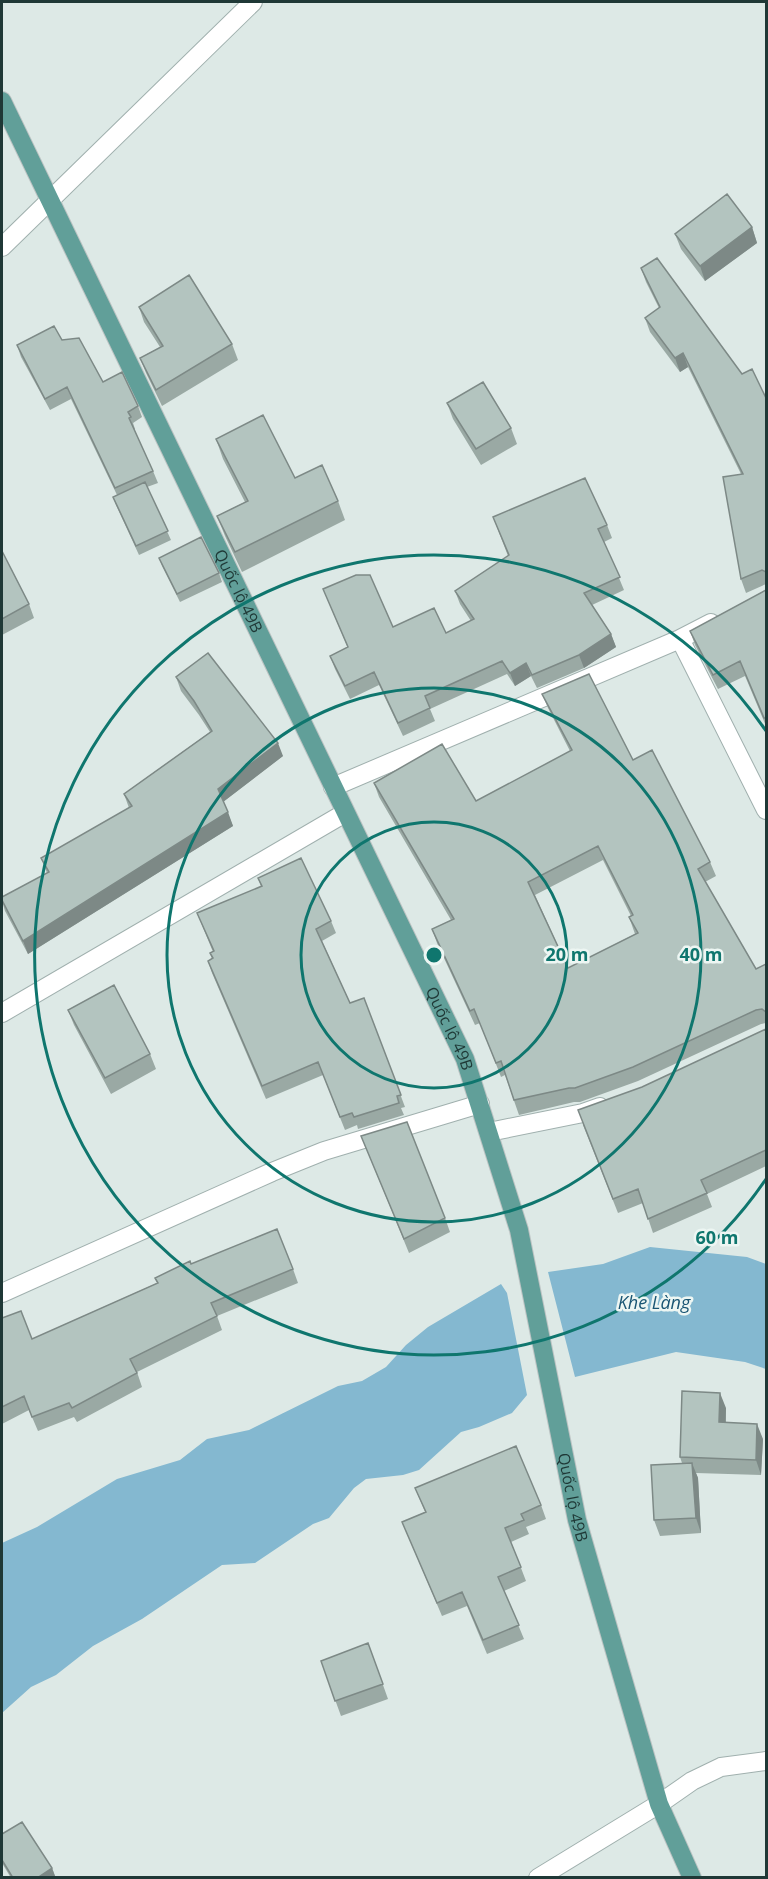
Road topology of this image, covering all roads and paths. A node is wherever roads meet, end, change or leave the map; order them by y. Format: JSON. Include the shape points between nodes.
{"nodes":[{"id":1,"x":253,"y":2,"type":"edge"},
{"id":2,"x":2,"y":101,"type":"edge"},
{"id":3,"x":49,"y":202,"type":"junction"},
{"id":4,"x":2,"y":247,"type":"edge"},
{"id":5,"x":728,"y":615,"type":"edge"},
{"id":6,"x":680,"y":639,"type":"junction"},
{"id":7,"x":333,"y":787,"type":"junction"},
{"id":8,"x":766,"y":810,"type":"edge"},
{"id":9,"x":345,"y":813,"type":"junction"},
{"id":10,"x":2,"y":1012,"type":"edge"},
{"id":11,"x":612,"y":1102,"type":"edge"},
{"id":12,"x":480,"y":1104,"type":"junction"},
{"id":13,"x":489,"y":1132,"type":"junction"},
{"id":14,"x":2,"y":1293,"type":"edge"},
{"id":15,"x":766,"y":1761,"type":"edge"},
{"id":16,"x":659,"y":1804,"type":"junction"},
{"id":17,"x":538,"y":1878,"type":"edge"},
{"id":18,"x":692,"y":1878,"type":"edge"}],
"edges":[{"from":1,"to":3,"type":"street"},
{"from":2,"to":3,"type":"main road","name":"Quốc lộ 49B"},
{"from":3,"to":4,"type":"street"},
{"from":3,"to":7,"type":"main road","name":"Quốc lộ 49B"},
{"from":5,"to":6,"type":"street"},
{"from":6,"to":7,"type":"street"},
{"from":6,"to":8,"type":"street"},
{"from":7,"to":9,"type":"main road","name":"Quốc lộ 49B"},
{"from":9,"to":10,"type":"street"},
{"from":9,"to":12,"type":"main road","name":"Quốc lộ 49B","via":[[465,1059]]},
{"from":11,"to":13,"type":"street","via":[[583,1113]]},
{"from":12,"to":13,"type":"main road","name":"Quốc lộ 49B"},
{"from":12,"to":14,"type":"street","via":[[303,1160]]},
{"from":13,"to":16,"type":"main road","name":"Quốc lộ 49B","via":[[519,1230],[577,1520]]},
{"from":15,"to":16,"type":"street","via":[[721,1767]]},
{"from":16,"to":17,"type":"street"},
{"from":16,"to":18,"type":"main road","name":"Quốc lộ 49B"}]}
